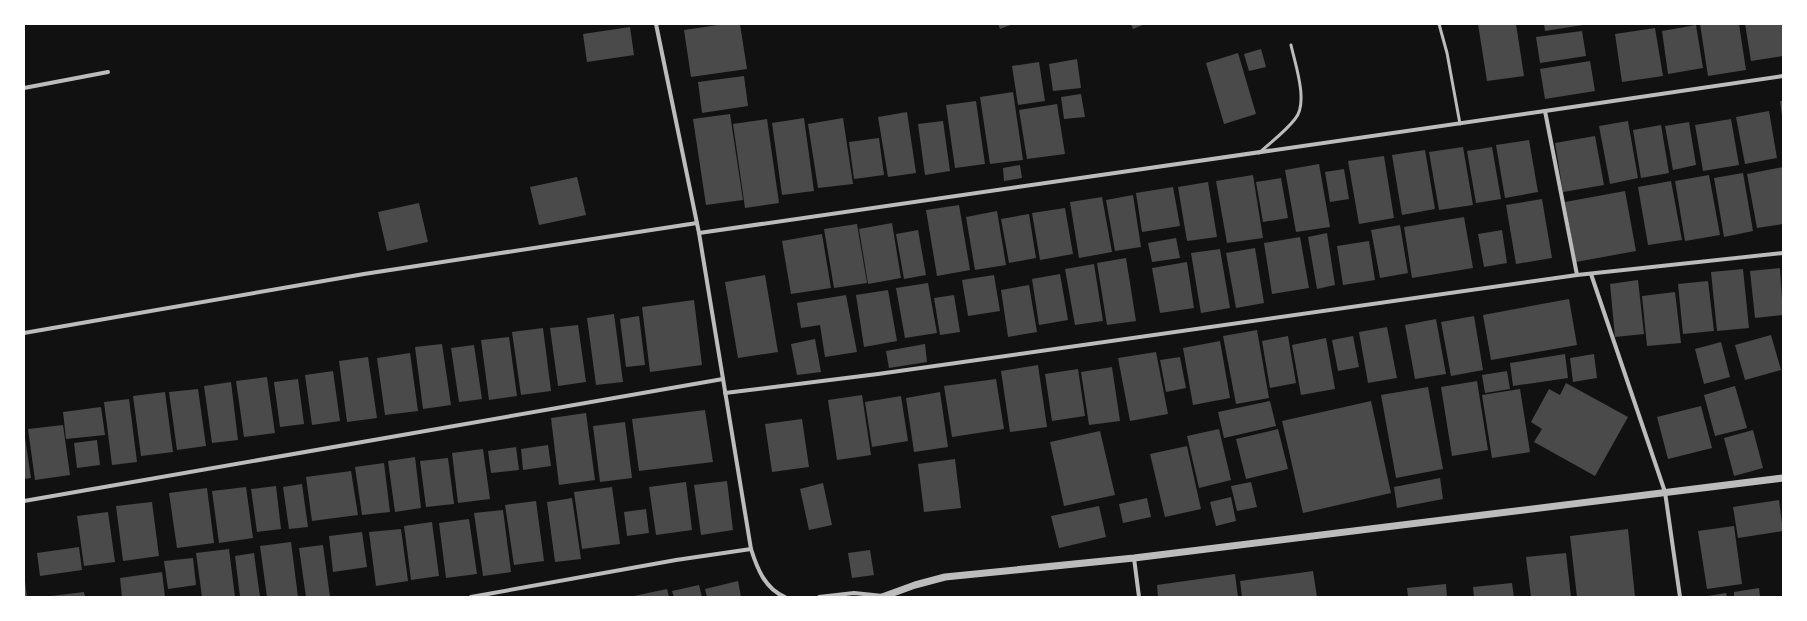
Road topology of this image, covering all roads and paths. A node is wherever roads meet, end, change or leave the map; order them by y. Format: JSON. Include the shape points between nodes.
{"nodes":[{"id":1,"x":656,"y":24,"type":"edge"},
{"id":2,"x":1439,"y":24,"type":"edge"},
{"id":3,"x":1291,"y":45,"type":"dead end"},
{"id":4,"x":108,"y":72,"type":"dead end"},
{"id":5,"x":1783,"y":76,"type":"edge"},
{"id":6,"x":24,"y":88,"type":"edge"},
{"id":7,"x":1545,"y":111,"type":"junction"},
{"id":8,"x":1460,"y":124,"type":"junction"},
{"id":9,"x":1258,"y":153,"type":"junction"},
{"id":10,"x":697,"y":223,"type":"junction"},
{"id":11,"x":699,"y":233,"type":"junction"},
{"id":12,"x":1783,"y":253,"type":"edge"},
{"id":13,"x":1591,"y":274,"type":"junction"},
{"id":14,"x":1576,"y":275,"type":"junction"},
{"id":15,"x":24,"y":334,"type":"edge"},
{"id":16,"x":723,"y":379,"type":"junction"},
{"id":17,"x":725,"y":393,"type":"junction"},
{"id":18,"x":1783,"y":478,"type":"edge"},
{"id":19,"x":1665,"y":492,"type":"junction"},
{"id":20,"x":24,"y":501,"type":"edge"},
{"id":21,"x":752,"y":549,"type":"junction"},
{"id":22,"x":1134,"y":558,"type":"junction"},
{"id":23,"x":891,"y":595,"type":"edge"},
{"id":24,"x":471,"y":597,"type":"edge"},
{"id":25,"x":785,"y":597,"type":"edge"},
{"id":26,"x":819,"y":597,"type":"edge"},
{"id":27,"x":883,"y":597,"type":"edge"},
{"id":28,"x":1140,"y":597,"type":"edge"},
{"id":29,"x":1680,"y":597,"type":"edge"}],
"edges":[{"from":1,"to":10,"type":"street"},
{"from":2,"to":8,"type":"lane"},
{"from":3,"to":9,"type":"lane","via":[[1302,99],[1296,118]]},
{"from":4,"to":6,"type":"street"},
{"from":5,"to":7,"type":"street"},
{"from":7,"to":8,"type":"street"},
{"from":7,"to":14,"type":"street"},
{"from":8,"to":9,"type":"street"},
{"from":9,"to":11,"type":"street"},
{"from":10,"to":11,"type":"street"},
{"from":10,"to":15,"type":"street","via":[[364,274]]},
{"from":11,"to":16,"type":"street"},
{"from":12,"to":13,"type":"street"},
{"from":13,"to":14,"type":"street"},
{"from":13,"to":19,"type":"street"},
{"from":14,"to":17,"type":"street","via":[[878,374]]},
{"from":16,"to":17,"type":"street"},
{"from":16,"to":20,"type":"street"},
{"from":17,"to":21,"type":"street"},
{"from":18,"to":19,"type":"street"},
{"from":19,"to":22,"type":"street"},
{"from":19,"to":29,"type":"street"},
{"from":21,"to":24,"type":"street"},
{"from":21,"to":25,"type":"street","via":[[757,567],[768,585]]},
{"from":22,"to":23,"type":"street","via":[[945,577]]},
{"from":22,"to":28,"type":"street"},
{"from":23,"to":27,"type":"street"},
{"from":26,"to":27,"type":"street","via":[[854,593]]}]}
